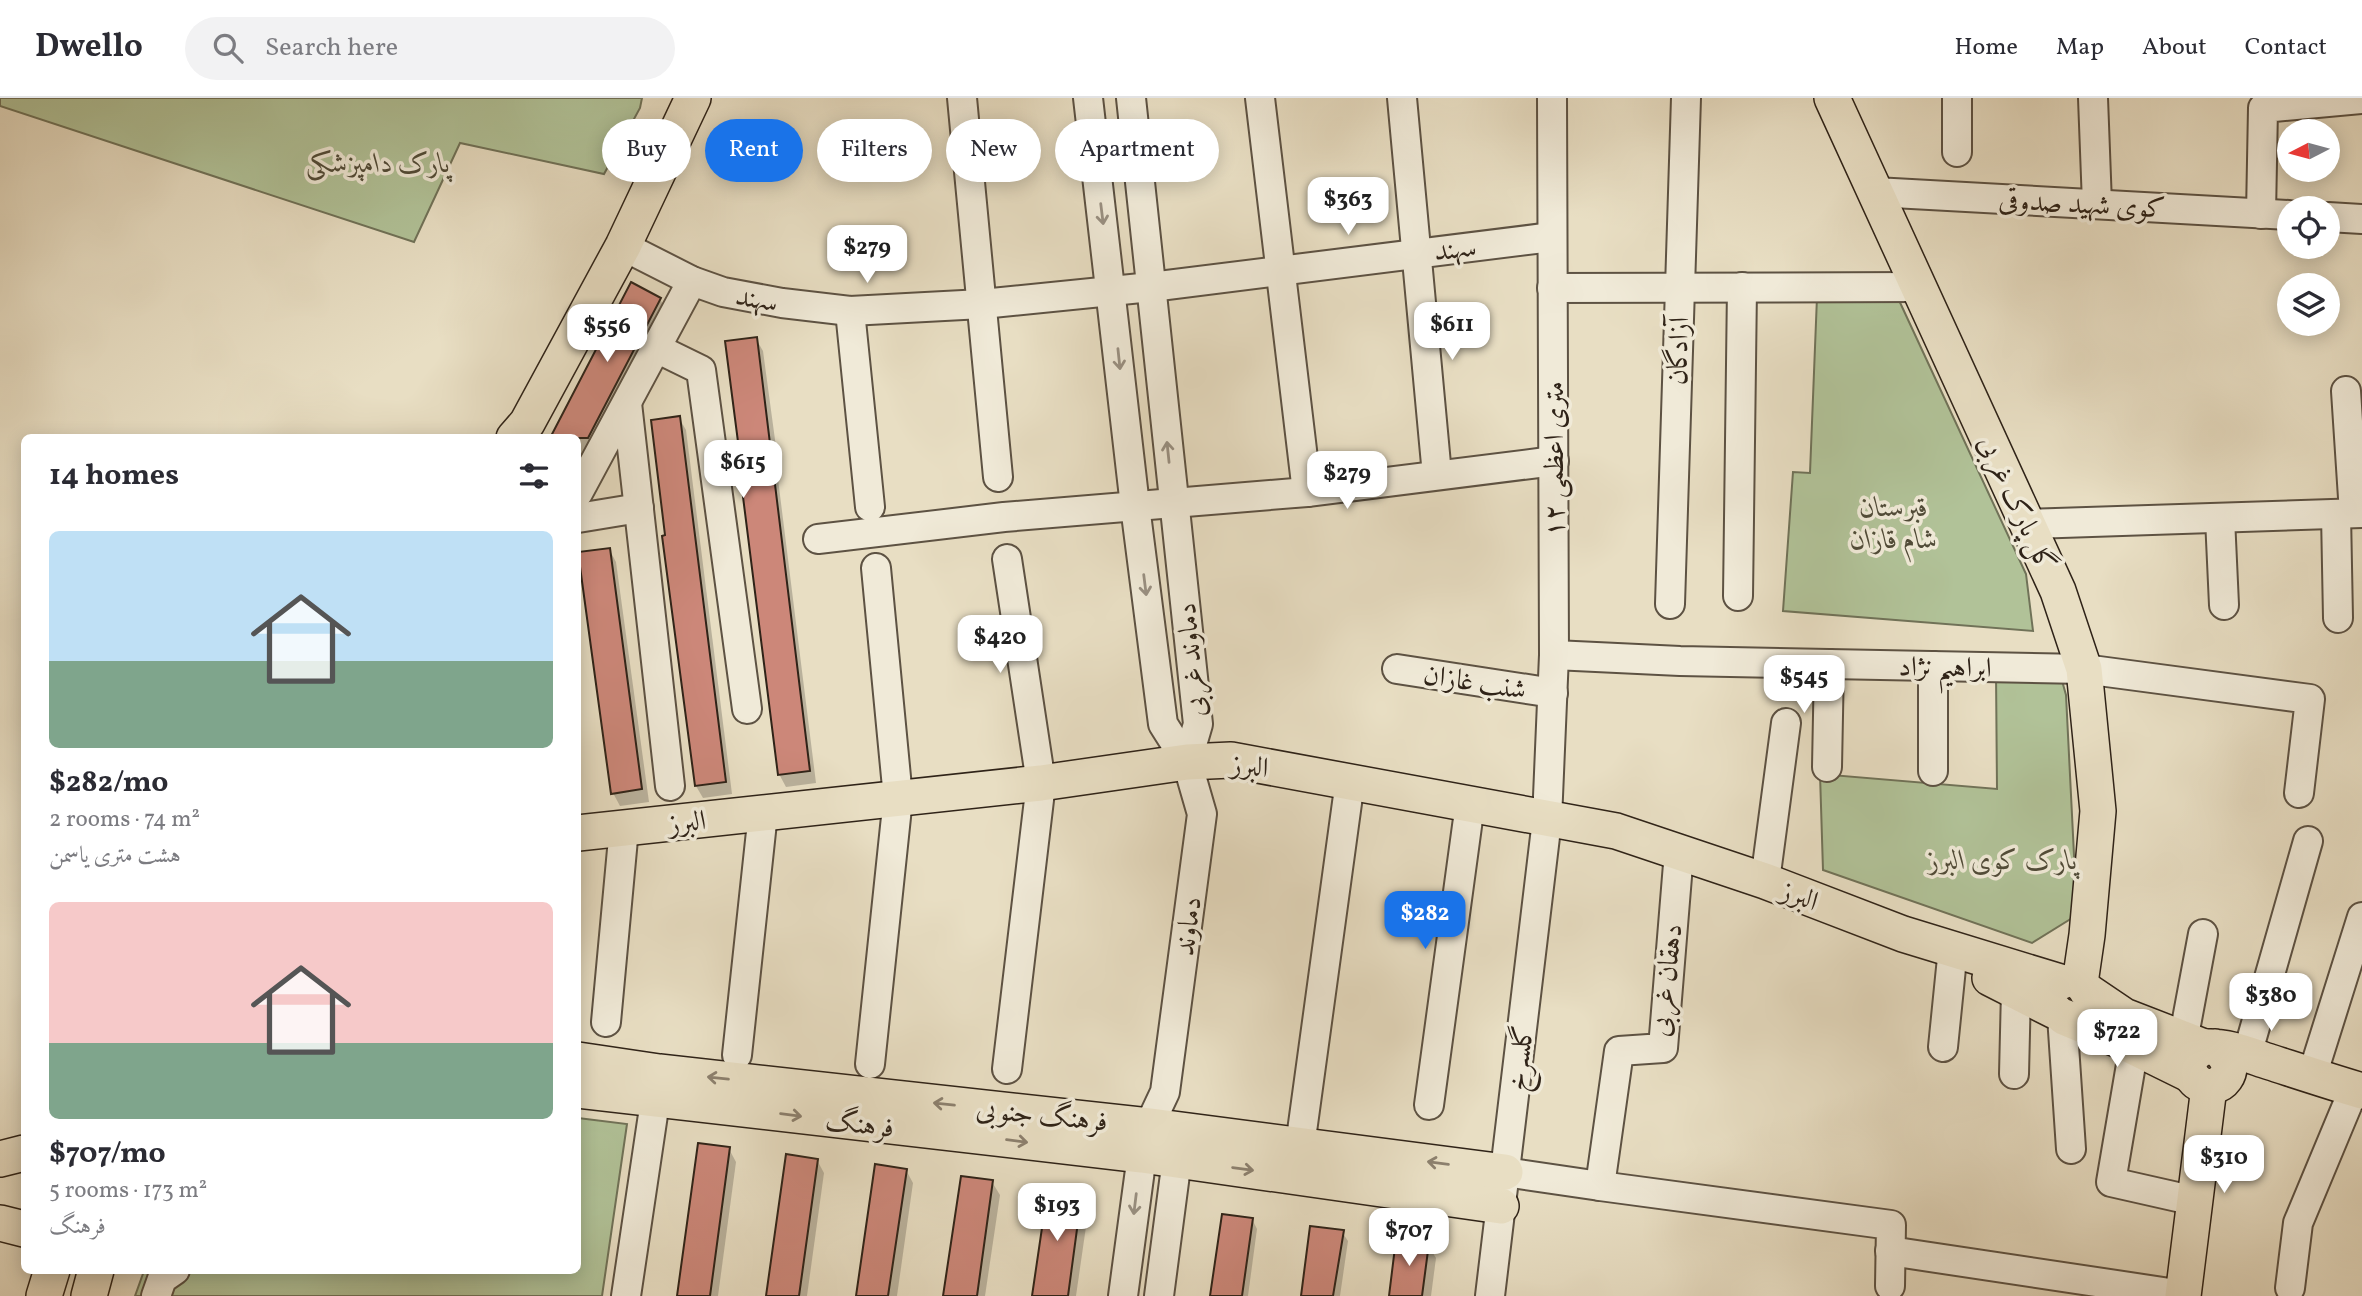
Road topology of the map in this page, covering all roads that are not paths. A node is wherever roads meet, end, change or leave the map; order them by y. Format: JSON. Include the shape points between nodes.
{"nodes":[{"id":1,"x":693,"y":98,"type":"edge"},
{"id":2,"x":962,"y":98,"type":"edge"},
{"id":3,"x":1088,"y":98,"type":"edge"},
{"id":4,"x":1131,"y":98,"type":"edge"},
{"id":5,"x":1260,"y":98,"type":"edge"},
{"id":6,"x":1402,"y":98,"type":"edge"},
{"id":7,"x":1552,"y":98,"type":"edge"},
{"id":8,"x":1686,"y":98,"type":"edge"},
{"id":9,"x":1832,"y":98,"type":"edge"},
{"id":10,"x":1957,"y":98,"type":"edge"},
{"id":11,"x":2093,"y":98,"type":"edge"},
{"id":12,"x":2362,"y":99,"type":"edge"},
{"id":13,"x":2263,"y":103,"type":"edge"},
{"id":14,"x":1957,"y":152,"type":"dead end"},
{"id":15,"x":1875,"y":192,"type":"junction"},
{"id":16,"x":2097,"y":204,"type":"junction"},
{"id":17,"x":2275,"y":214,"type":"edge"},
{"id":18,"x":2340,"y":218,"type":"edge"},
{"id":19,"x":2362,"y":219,"type":"edge"},
{"id":20,"x":1552,"y":237,"type":"junction"},
{"id":21,"x":623,"y":246,"type":"junction"},
{"id":22,"x":1418,"y":253,"type":"junction"},
{"id":23,"x":1279,"y":271,"type":"junction"},
{"id":24,"x":692,"y":282,"type":"junction"},
{"id":25,"x":1151,"y":287,"type":"junction"},
{"id":26,"x":1742,"y":287,"type":"junction"},
{"id":27,"x":1919,"y":287,"type":"junction"},
{"id":28,"x":1552,"y":288,"type":"junction"},
{"id":29,"x":1679,"y":288,"type":"junction"},
{"id":30,"x":1111,"y":292,"type":"junction"},
{"id":31,"x":982,"y":304,"type":"junction"},
{"id":32,"x":850,"y":311,"type":"junction"},
{"id":33,"x":656,"y":348,"type":"junction"},
{"id":34,"x":2346,"y":391,"type":"dead end"},
{"id":35,"x":627,"y":403,"type":"junction"},
{"id":36,"x":517,"y":434,"type":"edge"},
{"id":37,"x":1554,"y":461,"type":"junction"},
{"id":38,"x":1437,"y":475,"type":"junction"},
{"id":39,"x":998,"y":477,"type":"dead end"},
{"id":40,"x":581,"y":488,"type":"edge"},
{"id":41,"x":1307,"y":492,"type":"junction"},
{"id":42,"x":1174,"y":504,"type":"junction"},
{"id":43,"x":1135,"y":506,"type":"junction"},
{"id":44,"x":870,"y":507,"type":"dead end"},
{"id":45,"x":639,"y":508,"type":"junction"},
{"id":46,"x":2351,"y":513,"type":"edge"},
{"id":47,"x":581,"y":518,"type":"edge"},
{"id":48,"x":2220,"y":518,"type":"junction"},
{"id":49,"x":2028,"y":524,"type":"junction"},
{"id":50,"x":818,"y":538,"type":"dead end"},
{"id":51,"x":1007,"y":559,"type":"dead end"},
{"id":52,"x":876,"y":568,"type":"dead end"},
{"id":53,"x":1738,"y":596,"type":"dead end"},
{"id":54,"x":1670,"y":604,"type":"dead end"},
{"id":55,"x":2224,"y":605,"type":"dead end"},
{"id":56,"x":2338,"y":618,"type":"dead end"},
{"id":57,"x":1554,"y":655,"type":"junction"},
{"id":58,"x":1829,"y":664,"type":"junction"},
{"id":59,"x":1933,"y":666,"type":"junction"},
{"id":60,"x":1397,"y":669,"type":"dead end"},
{"id":61,"x":2084,"y":669,"type":"junction"},
{"id":62,"x":1553,"y":693,"type":"junction"},
{"id":63,"x":747,"y":709,"type":"dead end"},
{"id":64,"x":1786,"y":723,"type":"dead end"},
{"id":65,"x":1187,"y":762,"type":"junction"},
{"id":66,"x":1827,"y":767,"type":"dead end"},
{"id":67,"x":1933,"y":771,"type":"dead end"},
{"id":68,"x":1350,"y":781,"type":"junction"},
{"id":69,"x":1041,"y":783,"type":"junction"},
{"id":70,"x":670,"y":786,"type":"dead end"},
{"id":71,"x":2299,"y":793,"type":"dead end"},
{"id":72,"x":898,"y":798,"type":"junction"},
{"id":73,"x":1470,"y":804,"type":"junction"},
{"id":74,"x":763,"y":813,"type":"junction"},
{"id":75,"x":1547,"y":820,"type":"junction"},
{"id":76,"x":624,"y":828,"type":"junction"},
{"id":77,"x":581,"y":833,"type":"edge"},
{"id":78,"x":2308,"y":841,"type":"dead end"},
{"id":79,"x":1679,"y":852,"type":"junction"},
{"id":80,"x":1765,"y":881,"type":"junction"},
{"id":81,"x":2362,"y":917,"type":"edge"},
{"id":82,"x":1903,"y":934,"type":"junction"},
{"id":83,"x":2203,"y":934,"type":"dead end"},
{"id":84,"x":1952,"y":958,"type":"junction"},
{"id":85,"x":2016,"y":991,"type":"junction"},
{"id":86,"x":2069,"y":997,"type":"junction"},
{"id":87,"x":606,"y":1022,"type":"dead end"},
{"id":88,"x":2134,"y":1046,"type":"junction"},
{"id":89,"x":1943,"y":1047,"type":"dead end"},
{"id":90,"x":737,"y":1055,"type":"dead end"},
{"id":91,"x":581,"y":1061,"type":"edge"},
{"id":92,"x":2210,"y":1062,"type":"junction"},
{"id":93,"x":870,"y":1064,"type":"dead end"},
{"id":94,"x":1007,"y":1069,"type":"dead end"},
{"id":95,"x":2014,"y":1074,"type":"dead end"},
{"id":96,"x":2312,"y":1076,"type":"junction"},
{"id":97,"x":658,"y":1086,"type":"junction"},
{"id":98,"x":581,"y":1090,"type":"edge"},
{"id":99,"x":2358,"y":1090,"type":"edge"},
{"id":100,"x":1429,"y":1105,"type":"dead end"},
{"id":101,"x":1162,"y":1143,"type":"junction"},
{"id":102,"x":1300,"y":1146,"type":"junction"},
{"id":103,"x":2071,"y":1149,"type":"dead end"},
{"id":104,"x":21,"y":1154,"type":"edge"},
{"id":105,"x":0,"y":1159,"type":"edge"},
{"id":106,"x":1505,"y":1172,"type":"junction"},
{"id":107,"x":1600,"y":1186,"type":"junction"},
{"id":108,"x":2194,"y":1201,"type":"junction"},
{"id":109,"x":1501,"y":1206,"type":"junction"},
{"id":110,"x":0,"y":1223,"type":"edge"},
{"id":111,"x":21,"y":1228,"type":"edge"},
{"id":112,"x":1890,"y":1238,"type":"junction"},
{"id":113,"x":51,"y":1274,"type":"edge"},
{"id":114,"x":95,"y":1274,"type":"edge"},
{"id":115,"x":169,"y":1274,"type":"edge"},
{"id":116,"x":1890,"y":1286,"type":"dead end"},
{"id":117,"x":2290,"y":1288,"type":"dead end"},
{"id":118,"x":44,"y":1296,"type":"edge"},
{"id":119,"x":89,"y":1296,"type":"edge"},
{"id":120,"x":156,"y":1296,"type":"edge"},
{"id":121,"x":626,"y":1296,"type":"edge"},
{"id":122,"x":1123,"y":1296,"type":"edge"},
{"id":123,"x":1159,"y":1296,"type":"edge"},
{"id":124,"x":1490,"y":1296,"type":"edge"},
{"id":125,"x":2183,"y":1296,"type":"edge"}],
"edges":[{"from":1,"to":21,"type":"main road"},
{"from":2,"to":31,"type":"street"},
{"from":3,"to":30,"type":"street","name":"دماوند غربی","one_way":true},
{"from":4,"to":25,"type":"street","name":"دماوند غربی"},
{"from":5,"to":23,"type":"street"},
{"from":6,"to":22,"type":"street"},
{"from":7,"to":20,"type":"street","name":"۱۲ متری اعظمی"},
{"from":8,"to":29,"type":"street","name":"آزادگان"},
{"from":9,"to":15,"type":"main road","name":"گل پارک غربی"},
{"from":10,"to":14,"type":"street"},
{"from":11,"to":16,"type":"street"},
{"from":12,"to":13,"type":"street"},
{"from":13,"to":17,"type":"street"},
{"from":15,"to":16,"type":"street","name":"کوی شهید صدوقی"},
{"from":15,"to":27,"type":"main road","name":"گل پارک غربی"},
{"from":16,"to":17,"type":"street","name":"کوی شهید صدوقی"},
{"from":18,"to":19,"type":"street"},
{"from":20,"to":22,"type":"street","name":"سهند"},
{"from":20,"to":28,"type":"street","name":"۱۲ متری اعظمی"},
{"from":21,"to":24,"type":"street","name":"سهند"},
{"from":21,"to":36,"type":"main road"},
{"from":22,"to":23,"type":"street","name":"سهند"},
{"from":22,"to":38,"type":"street"},
{"from":23,"to":25,"type":"street","name":"سهند"},
{"from":23,"to":41,"type":"street"},
{"from":24,"to":32,"type":"street","name":"سهند","via":[[782,303]]},
{"from":24,"to":33,"type":"street"},
{"from":25,"to":30,"type":"street","name":"سهند"},
{"from":42,"to":25,"type":"street","name":"دماوند غربی","one_way":true},
{"from":26,"to":27,"type":"street"},
{"from":26,"to":29,"type":"street"},
{"from":26,"to":53,"type":"street"},
{"from":27,"to":49,"type":"main road","name":"گل پارک غربی"},
{"from":28,"to":29,"type":"street"},
{"from":28,"to":37,"type":"street","name":"۱۲ متری اعظمی"},
{"from":29,"to":54,"type":"street","name":"آزادگان"},
{"from":30,"to":31,"type":"street","name":"سهند"},
{"from":30,"to":43,"type":"street","name":"دماوند غربی","one_way":true},
{"from":31,"to":32,"type":"street","name":"سهند"},
{"from":31,"to":39,"type":"street"},
{"from":32,"to":44,"type":"street"},
{"from":33,"to":35,"type":"street"},
{"from":33,"to":63,"type":"street","via":[[701,370]]},
{"from":34,"to":46,"type":"street"},
{"from":35,"to":40,"type":"street"},
{"from":35,"to":45,"type":"street"},
{"from":37,"to":38,"type":"street"},
{"from":37,"to":57,"type":"street","name":"۱۲ متری اعظمی"},
{"from":38,"to":41,"type":"street"},
{"from":41,"to":42,"type":"street"},
{"from":42,"to":43,"type":"street"},
{"from":42,"to":65,"type":"street","name":"دماوند غربی","via":[[1198,724]]},
{"from":43,"to":50,"type":"street"},
{"from":43,"to":65,"type":"street","name":"دماوند غربی","one_way":true,"via":[[1163,724]]},
{"from":45,"to":47,"type":"street"},
{"from":45,"to":70,"type":"street"},
{"from":46,"to":48,"type":"street"},
{"from":46,"to":56,"type":"street"},
{"from":48,"to":49,"type":"street"},
{"from":48,"to":55,"type":"street"},
{"from":49,"to":61,"type":"main road","name":"گل پارک غربی","via":[[2058,591]]},
{"from":51,"to":69,"type":"street"},
{"from":52,"to":72,"type":"street"},
{"from":57,"to":58,"type":"street","name":"ابراهیم نژاد"},
{"from":57,"to":62,"type":"street","name":"۱۲ متری اعظمی"},
{"from":58,"to":59,"type":"street","name":"ابراهیم نژاد"},
{"from":58,"to":66,"type":"street"},
{"from":59,"to":61,"type":"street","name":"ابراهیم نژاد"},
{"from":59,"to":67,"type":"street"},
{"from":60,"to":62,"type":"street","name":"شنب غازان"},
{"from":61,"to":71,"type":"street","name":"ابراهیم نژاد","via":[[2310,699]]},
{"from":61,"to":86,"type":"main road","name":"گل پارک غربی","via":[[2098,811],[2087,935]]},
{"from":62,"to":75,"type":"street","name":"۱۲ متری اعظمی"},
{"from":64,"to":80,"type":"street"},
{"from":65,"to":68,"type":"main road","name":"البرز","via":[[1231,760]]},
{"from":65,"to":69,"type":"main road","name":"البرز"},
{"from":65,"to":101,"type":"street","name":"دماوند","via":[[1202,814]]},
{"from":68,"to":73,"type":"main road","name":"البرز"},
{"from":68,"to":102,"type":"street"},
{"from":69,"to":72,"type":"main road","name":"البرز"},
{"from":69,"to":94,"type":"street"},
{"from":72,"to":74,"type":"main road","name":"البرز"},
{"from":72,"to":93,"type":"street"},
{"from":73,"to":75,"type":"main road","name":"البرز"},
{"from":73,"to":100,"type":"street"},
{"from":74,"to":76,"type":"main road","name":"البرز"},
{"from":74,"to":90,"type":"street"},
{"from":75,"to":79,"type":"main road","name":"البرز","via":[[1616,831]]},
{"from":75,"to":106,"type":"street","name":"گلسرخ"},
{"from":76,"to":77,"type":"main road","name":"البرز"},
{"from":76,"to":87,"type":"street"},
{"from":78,"to":92,"type":"street"},
{"from":79,"to":80,"type":"main road","name":"البرز"},
{"from":79,"to":107,"type":"street","name":"دهقان غربی","via":[[1663,1048],[1619,1051]]},
{"from":80,"to":82,"type":"main road","name":"البرز"},
{"from":81,"to":96,"type":"street"},
{"from":82,"to":84,"type":"main road","name":"البرز"},
{"from":82,"to":86,"type":"main road","name":"البرز"},
{"from":83,"to":92,"type":"street"},
{"from":84,"to":85,"type":"main road","name":"البرز"},
{"from":84,"to":89,"type":"street"},
{"from":85,"to":86,"type":"main road","name":"البرز"},
{"from":85,"to":95,"type":"street"},
{"from":86,"to":88,"type":"main road","name":"البرز"},
{"from":86,"to":92,"type":"main road","name":"البرز","via":[[2124,1017]]},
{"from":86,"to":103,"type":"street"},
{"from":88,"to":92,"type":"main road","name":"البرز"},
{"from":88,"to":108,"type":"street","via":[[2110,1182]]},
{"from":91,"to":97,"type":"main road"},
{"from":92,"to":96,"type":"main road"},
{"from":92,"to":108,"type":"main road"},
{"from":96,"to":99,"type":"main road"},
{"from":97,"to":98,"type":"main road","name":"فرهنگ"},
{"from":97,"to":101,"type":"main road","name":"فرهنگ"},
{"from":97,"to":121,"type":"street"},
{"from":99,"to":117,"type":"street","via":[[2298,1223]]},
{"from":101,"to":102,"type":"main road"},
{"from":101,"to":109,"type":"main road","name":"فرهنگ","one_way":true},
{"from":101,"to":122,"type":"street","one_way":true},
{"from":101,"to":123,"type":"street"},
{"from":106,"to":102,"type":"main road","one_way":true},
{"from":104,"to":105,"type":"main road"},
{"from":106,"to":107,"type":"street"},
{"from":106,"to":109,"type":"street","name":"گلسرخ"},
{"from":107,"to":112,"type":"street"},
{"from":108,"to":125,"type":"main road"},
{"from":109,"to":124,"type":"street","name":"گلسرخ"},
{"from":110,"to":111,"type":"main road"},
{"from":112,"to":116,"type":"street"},
{"from":112,"to":125,"type":"street"},
{"from":113,"to":118,"type":"main road"},
{"from":114,"to":119,"type":"main road"},
{"from":115,"to":120,"type":"street","via":[[162,1279]]}]}
